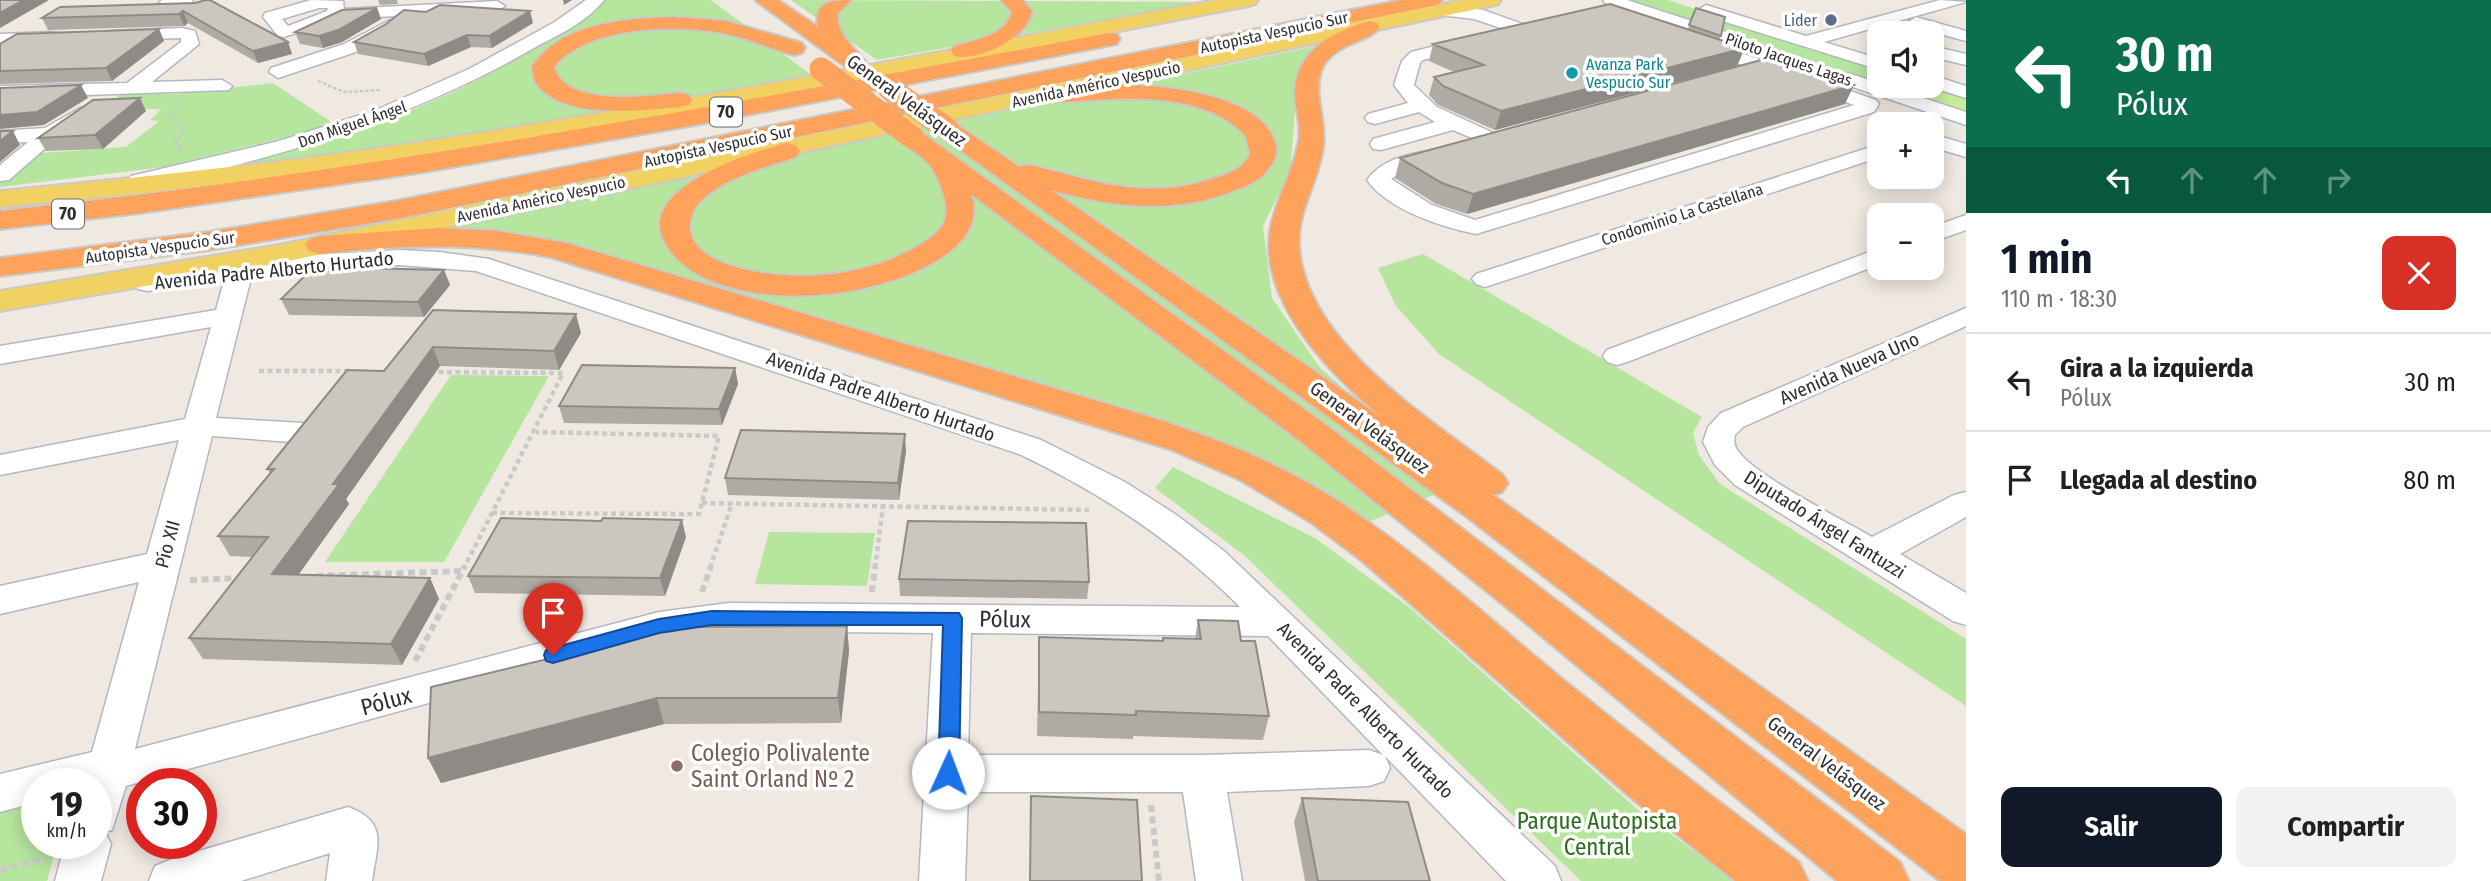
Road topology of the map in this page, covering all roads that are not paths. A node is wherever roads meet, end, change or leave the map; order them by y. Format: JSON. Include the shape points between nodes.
{"nodes":[{"id":1,"x":185,"y":0,"type":"edge"},
{"id":2,"x":596,"y":0,"type":"edge"},
{"id":3,"x":765,"y":0,"type":"edge"},
{"id":4,"x":841,"y":0,"type":"edge"},
{"id":5,"x":1011,"y":0,"type":"edge"},
{"id":6,"x":1248,"y":0,"type":"edge"},
{"id":7,"x":1717,"y":0,"type":"edge"},
{"id":8,"x":1485,"y":1,"type":"edge"},
{"id":9,"x":166,"y":4,"type":"edge"},
{"id":10,"x":1688,"y":4,"type":"dead end"},
{"id":11,"x":412,"y":5,"type":"edge"},
{"id":12,"x":1440,"y":5,"type":"edge"},
{"id":13,"x":497,"y":6,"type":"edge"},
{"id":14,"x":1608,"y":6,"type":"edge"},
{"id":15,"x":739,"y":8,"type":"dead end"},
{"id":16,"x":1273,"y":8,"type":"dead end"},
{"id":17,"x":1961,"y":8,"type":"edge"},
{"id":18,"x":335,"y":14,"type":"edge"},
{"id":19,"x":1934,"y":17,"type":"junction"},
{"id":20,"x":1927,"y":21,"type":"edge"},
{"id":21,"x":1966,"y":25,"type":"edge"},
{"id":22,"x":1370,"y":27,"type":"junction"},
{"id":23,"x":1536,"y":28,"type":"junction"},
{"id":24,"x":1944,"y":33,"type":"edge"},
{"id":25,"x":1829,"y":34,"type":"junction"},
{"id":26,"x":104,"y":36,"type":"edge"},
{"id":27,"x":1966,"y":36,"type":"edge"},
{"id":28,"x":65,"y":37,"type":"edge"},
{"id":29,"x":26,"y":38,"type":"junction"},
{"id":30,"x":0,"y":39,"type":"edge"},
{"id":31,"x":1867,"y":40,"type":"edge"},
{"id":32,"x":1803,"y":42,"type":"junction"},
{"id":33,"x":1944,"y":42,"type":"edge"},
{"id":34,"x":794,"y":48,"type":"junction"},
{"id":35,"x":1966,"y":48,"type":"edge"},
{"id":36,"x":0,"y":54,"type":"edge"},
{"id":37,"x":1944,"y":54,"type":"edge"},
{"id":38,"x":926,"y":60,"type":"junction"},
{"id":39,"x":1966,"y":60,"type":"edge"},
{"id":40,"x":1867,"y":61,"type":"edge"},
{"id":41,"x":854,"y":63,"type":"junction"},
{"id":42,"x":1766,"y":66,"type":"junction"},
{"id":43,"x":1944,"y":69,"type":"edge"},
{"id":44,"x":278,"y":72,"type":"road end"},
{"id":45,"x":1966,"y":75,"type":"edge"},
{"id":46,"x":1727,"y":77,"type":"edge"},
{"id":47,"x":1944,"y":85,"type":"edge"},
{"id":48,"x":222,"y":86,"type":"road end"},
{"id":49,"x":126,"y":89,"type":"junction"},
{"id":50,"x":1966,"y":92,"type":"edge"},
{"id":51,"x":741,"y":94,"type":"junction"},
{"id":52,"x":4,"y":95,"type":"edge"},
{"id":53,"x":1029,"y":98,"type":"junction"},
{"id":54,"x":1420,"y":106,"type":"junction"},
{"id":55,"x":1375,"y":118,"type":"dead end"},
{"id":56,"x":1966,"y":119,"type":"edge"},
{"id":57,"x":1456,"y":123,"type":"junction"},
{"id":58,"x":550,"y":130,"type":"junction"},
{"id":59,"x":50,"y":134,"type":"junction"},
{"id":60,"x":0,"y":137,"type":"edge"},
{"id":61,"x":931,"y":140,"type":"junction"},
{"id":62,"x":1381,"y":144,"type":"dead end"},
{"id":63,"x":1944,"y":144,"type":"edge"},
{"id":64,"x":801,"y":145,"type":"junction"},
{"id":65,"x":1966,"y":151,"type":"edge"},
{"id":66,"x":980,"y":153,"type":"junction"},
{"id":67,"x":1867,"y":154,"type":"edge"},
{"id":68,"x":1,"y":187,"type":"edge"},
{"id":69,"x":85,"y":192,"type":"junction"},
{"id":70,"x":135,"y":206,"type":"junction"},
{"id":71,"x":0,"y":220,"type":"edge"},
{"id":72,"x":1966,"y":222,"type":"edge"},
{"id":73,"x":1944,"y":230,"type":"edge"},
{"id":74,"x":320,"y":245,"type":"junction"},
{"id":75,"x":1867,"y":260,"type":"edge"},
{"id":76,"x":0,"y":267,"type":"edge"},
{"id":77,"x":239,"y":273,"type":"junction"},
{"id":78,"x":1485,"y":279,"type":"dead end"},
{"id":79,"x":74,"y":290,"type":"junction"},
{"id":80,"x":0,"y":301,"type":"edge"},
{"id":81,"x":228,"y":316,"type":"junction"},
{"id":82,"x":1966,"y":316,"type":"edge"},
{"id":83,"x":0,"y":355,"type":"edge"},
{"id":84,"x":1617,"y":356,"type":"dead end"},
{"id":85,"x":1732,"y":420,"type":"joint"},
{"id":86,"x":198,"y":426,"type":"junction"},
{"id":87,"x":304,"y":433,"type":"edge"},
{"id":88,"x":0,"y":465,"type":"edge"},
{"id":89,"x":1966,"y":503,"type":"edge"},
{"id":90,"x":1872,"y":553,"type":"junction"},
{"id":91,"x":160,"y":572,"type":"junction"},
{"id":92,"x":0,"y":600,"type":"edge"},
{"id":93,"x":1966,"y":611,"type":"edge"},
{"id":94,"x":953,"y":618,"type":"junction"},
{"id":95,"x":1276,"y":622,"type":"junction"},
{"id":96,"x":1732,"y":691,"type":"junction"},
{"id":97,"x":109,"y":768,"type":"edge"},
{"id":98,"x":1369,"y":768,"type":"dead end"},
{"id":99,"x":112,"y":770,"type":"edge"},
{"id":100,"x":948,"y":773,"type":"junction"},
{"id":101,"x":1202,"y":774,"type":"junction"},
{"id":102,"x":21,"y":787,"type":"edge"},
{"id":103,"x":0,"y":793,"type":"edge"},
{"id":104,"x":84,"y":859,"type":"edge"},
{"id":105,"x":1966,"y":867,"type":"edge"},
{"id":106,"x":78,"y":881,"type":"edge"},
{"id":107,"x":172,"y":881,"type":"edge"},
{"id":108,"x":349,"y":881,"type":"edge"},
{"id":109,"x":942,"y":881,"type":"edge"},
{"id":110,"x":1219,"y":881,"type":"edge"},
{"id":111,"x":1538,"y":881,"type":"edge"},
{"id":112,"x":1779,"y":881,"type":"edge"},
{"id":113,"x":1880,"y":881,"type":"edge"}],
"edges":[{"from":1,"to":9,"type":"street"},
{"from":2,"to":69,"type":"street","name":"Don Miguel Ángel","via":[[497,63],[416,102],[315,138],[208,167]]},
{"from":3,"to":41,"type":"highway","name":"General Velásquez"},
{"from":4,"to":41,"type":"highway","via":[[828,11],[827,22]]},
{"from":5,"to":38,"type":"highway","via":[[1022,16],[1012,30],[984,44]]},
{"from":6,"to":38,"type":"main road"},
{"from":7,"to":25,"type":"street"},
{"from":8,"to":12,"type":"main road","name":"Avenida Américo Vespucio"},
{"from":8,"to":23,"type":"street","via":[[1492,12]]},
{"from":10,"to":32,"type":"street"},
{"from":11,"to":13,"type":"street"},
{"from":11,"to":18,"type":"street"},
{"from":11,"to":44,"type":"street","via":[[362,42]]},
{"from":12,"to":22,"type":"main road","name":"Avenida Américo Vespucio"},
{"from":12,"to":23,"type":"street"},
{"from":12,"to":76,"type":"highway","name":"Autopista Vespucio Sur","number":"70","via":[[396,210],[209,241]]},
{"from":14,"to":42,"type":"street","via":[[1618,15]]},
{"from":14,"to":56,"type":"street","name":"Piloto Jacques Lagas"},
{"from":15,"to":34,"type":"highway","name":"General Velásquez"},
{"from":16,"to":70,"type":"highway","name":"Autopista Vespucio Sur","number":"70","via":[[484,157]]},
{"from":17,"to":19,"type":"street"},
{"from":17,"to":25,"type":"street"},
{"from":19,"to":20,"type":"street"},
{"from":19,"to":21,"type":"street"},
{"from":22,"to":53,"type":"main road","name":"Avenida Américo Vespucio"},
{"from":22,"to":96,"type":"highway","via":[[1327,47],[1309,72],[1311,149],[1284,241],[1287,269],[1299,300],[1321,335],[1363,379]]},
{"from":23,"to":54,"type":"street","via":[[1417,56],[1404,85]]},
{"from":24,"to":27,"type":"street"},
{"from":25,"to":31,"type":"street"},
{"from":25,"to":32,"type":"street"},
{"from":26,"to":49,"type":"street","via":[[190,35],[190,44]]},
{"from":28,"to":29,"type":"street"},
{"from":29,"to":30,"type":"street"},
{"from":29,"to":36,"type":"street"},
{"from":32,"to":40,"type":"street"},
{"from":33,"to":35,"type":"street"},
{"from":34,"to":51,"type":"highway","via":[[717,26],[653,24],[585,38],[555,52],[543,67],[544,79],[553,88],[597,102],[658,103]]},
{"from":34,"to":61,"type":"highway","name":"General Velásquez","bridge":true},
{"from":37,"to":39,"type":"street"},
{"from":38,"to":51,"type":"main road"},
{"from":41,"to":61,"type":"highway","name":"General Velásquez","bridge":true},
{"from":42,"to":46,"type":"street"},
{"from":42,"to":57,"type":"street","via":[[1869,104],[1476,227],[1426,211],[1378,180],[1391,168],[1500,138]]},
{"from":43,"to":45,"type":"street"},
{"from":47,"to":50,"type":"street"},
{"from":48,"to":49,"type":"street"},
{"from":49,"to":52,"type":"street"},
{"from":49,"to":59,"type":"street"},
{"from":51,"to":58,"type":"main road"},
{"from":53,"to":64,"type":"main road","name":"Avenida Américo Vespucio"},
{"from":53,"to":66,"type":"highway","via":[[1123,92],[1198,101],[1247,122],[1259,134],[1263,154],[1247,174],[1226,184],[1183,195],[1148,197],[1072,187]]},
{"from":54,"to":55,"type":"street"},
{"from":54,"to":57,"type":"street"},
{"from":57,"to":62,"type":"street"},
{"from":58,"to":69,"type":"main road","via":[[334,163]]},
{"from":58,"to":70,"type":"highway","via":[[419,158]]},
{"from":59,"to":60,"type":"street"},
{"from":59,"to":68,"type":"street"},
{"from":61,"to":64,"type":"highway","via":[[960,197],[961,216],[942,243],[899,267],[844,281],[779,285],[725,275],[689,254],[675,225],[688,198],[732,171]]},
{"from":61,"to":66,"type":"highway","name":"General Velásquez"},
{"from":61,"to":113,"type":"highway","name":"General Velásquez","via":[[1352,464]]},
{"from":63,"to":65,"type":"street"},
{"from":64,"to":74,"type":"main road","name":"Avenida Américo Vespucio"},
{"from":66,"to":96,"type":"highway","name":"General Velásquez","via":[[1349,411]]},
{"from":67,"to":78,"type":"street","name":"Condominio La Castellana"},
{"from":68,"to":69,"type":"main road"},
{"from":70,"to":71,"type":"highway","name":"Autopista Vespucio Sur","number":"70"},
{"from":72,"to":73,"type":"street"},
{"from":74,"to":79,"type":"main road","name":"Avenida Américo Vespucio"},
{"from":74,"to":112,"type":"highway","via":[[446,237],[555,249],[1077,406],[1210,451],[1280,485],[1352,530],[1649,781]]},
{"from":75,"to":84,"type":"street"},
{"from":77,"to":79,"type":"street","name":"Avenida Padre Alberto Hurtado"},
{"from":77,"to":81,"type":"street","name":"Pío XII"},
{"from":77,"to":95,"type":"street","name":"Avenida Padre Alberto Hurtado","via":[[380,258],[480,264],[994,433],[1065,462],[1143,506],[1196,545]]},
{"from":79,"to":80,"type":"main road","name":"Avenida Américo Vespucio"},
{"from":81,"to":83,"type":"street"},
{"from":81,"to":86,"type":"street","name":"Pío XII"},
{"from":82,"to":85,"type":"street","name":"Avenida Nueva Uno"},
{"from":85,"to":90,"type":"street","name":"Diputado Ángel Fantuzzi","via":[[1718,434],[1718,443],[1736,469]]},
{"from":86,"to":87,"type":"street"},
{"from":86,"to":88,"type":"street"},
{"from":86,"to":91,"type":"street","name":"Pío XII"},
{"from":89,"to":90,"type":"street"},
{"from":90,"to":93,"type":"street","name":"Diputado Ángel Fantuzzi"},
{"from":91,"to":92,"type":"street"},
{"from":91,"to":97,"type":"street","name":"Pío XII"},
{"from":94,"to":95,"type":"street","name":"Pólux"},
{"from":94,"to":99,"type":"street","name":"Pólux","via":[[693,620],[659,626],[137,767]]},
{"from":94,"to":100,"type":"street"},
{"from":95,"to":111,"type":"street","name":"Avenida Padre Alberto Hurtado"},
{"from":96,"to":105,"type":"highway","name":"General Velásquez"},
{"from":98,"to":101,"type":"street"},
{"from":100,"to":101,"type":"street"},
{"from":100,"to":109,"type":"street"},
{"from":101,"to":110,"type":"street"},
{"from":102,"to":103,"type":"street","name":"Pólux"},
{"from":104,"to":106,"type":"street"},
{"from":107,"to":108,"type":"street","via":[[348,827],[356,833]]}]}
